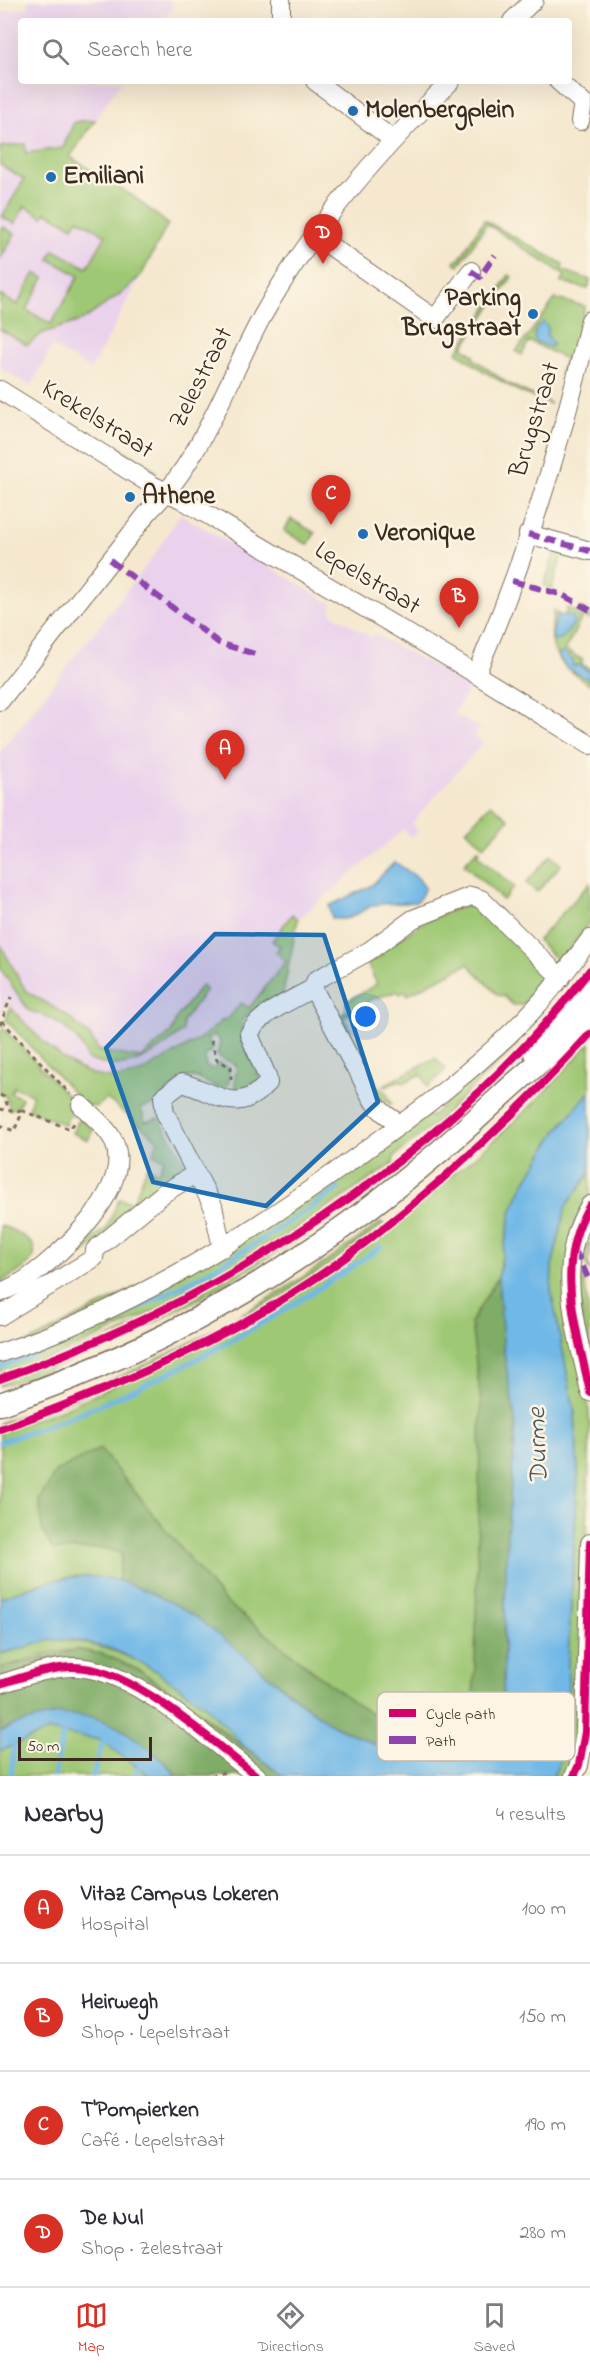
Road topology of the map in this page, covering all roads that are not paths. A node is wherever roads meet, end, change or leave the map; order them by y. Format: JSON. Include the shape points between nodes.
{"nodes":[{"id":1,"x":281,"y":0,"type":"edge"},
{"id":2,"x":534,"y":0,"type":"edge"},
{"id":3,"x":281,"y":18,"type":"edge"},
{"id":4,"x":516,"y":18,"type":"edge"},
{"id":5,"x":319,"y":84,"type":"edge"},
{"id":6,"x":448,"y":84,"type":"edge"},
{"id":7,"x":561,"y":84,"type":"edge"},
{"id":8,"x":583,"y":113,"type":"dead end"},
{"id":9,"x":393,"y":139,"type":"junction"},
{"id":10,"x":316,"y":236,"type":"junction"},
{"id":11,"x":471,"y":271,"type":"dead end"},
{"id":12,"x":590,"y":320,"type":"edge"},
{"id":13,"x":0,"y":390,"type":"edge"},
{"id":14,"x":168,"y":493,"type":"junction"},
{"id":15,"x":528,"y":534,"type":"junction"},
{"id":16,"x":590,"y":551,"type":"edge"},
{"id":17,"x":477,"y":674,"type":"junction"},
{"id":18,"x":0,"y":701,"type":"edge"},
{"id":19,"x":590,"y":745,"type":"edge"},
{"id":20,"x":590,"y":939,"type":"edge"},
{"id":21,"x":561,"y":978,"type":"junction"},
{"id":22,"x":590,"y":985,"type":"edge"},
{"id":23,"x":313,"y":988,"type":"junction"},
{"id":24,"x":536,"y":1007,"type":"junction"},
{"id":25,"x":590,"y":1013,"type":"edge"},
{"id":26,"x":557,"y":1026,"type":"junction"},
{"id":27,"x":503,"y":1095,"type":"junction"},
{"id":28,"x":81,"y":1105,"type":"road end"},
{"id":29,"x":401,"y":1124,"type":"junction"},
{"id":30,"x":195,"y":1174,"type":"junction"},
{"id":31,"x":590,"y":1204,"type":"edge"},
{"id":32,"x":222,"y":1248,"type":"junction"},
{"id":33,"x":0,"y":1293,"type":"edge"},
{"id":34,"x":0,"y":1316,"type":"edge"},
{"id":35,"x":0,"y":1353,"type":"edge"},
{"id":36,"x":590,"y":1392,"type":"edge"},
{"id":37,"x":0,"y":1404,"type":"edge"},
{"id":38,"x":590,"y":1542,"type":"edge"},
{"id":39,"x":0,"y":1684,"type":"edge"},
{"id":40,"x":257,"y":1776,"type":"edge"},
{"id":41,"x":574,"y":1776,"type":"edge"}],
"edges":[{"from":1,"to":3,"type":"street"},
{"from":2,"to":4,"type":"street"},
{"from":5,"to":9,"type":"street"},
{"from":6,"to":9,"type":"street","name":"Zelestraat"},
{"from":7,"to":8,"type":"street","via":[[583,103]]},
{"from":9,"to":10,"type":"street","name":"Zelestraat"},
{"from":10,"to":11,"type":"street","via":[[435,319]]},
{"from":10,"to":14,"type":"street","name":"Zelestraat","via":[[263,315],[203,434]]},
{"from":12,"to":15,"type":"street","name":"Brugstraat","via":[[571,401]]},
{"from":13,"to":14,"type":"street","name":"Krekelstraat"},
{"from":14,"to":17,"type":"street","name":"Lepelstraat"},
{"from":14,"to":18,"type":"street","name":"Zelestraat","via":[[149,511]]},
{"from":15,"to":16,"type":"street"},
{"from":15,"to":17,"type":"street","name":"Brugstraat"},
{"from":17,"to":19,"type":"street"},
{"from":20,"to":21,"type":"street"},
{"from":21,"to":23,"type":"street","via":[[481,899],[471,896],[413,919],[369,951],[316,980]]},
{"from":21,"to":24,"type":"street"},
{"from":22,"to":26,"type":"main road"},
{"from":23,"to":29,"type":"street","via":[[377,1107]]},
{"from":23,"to":30,"type":"street","via":[[255,1024],[249,1034],[268,1083],[258,1093],[239,1103],[182,1083],[163,1097],[165,1113]]},
{"from":24,"to":26,"type":"street"},
{"from":24,"to":29,"type":"street"},
{"from":25,"to":27,"type":"main road","via":[[550,1055]]},
{"from":26,"to":27,"type":"main road"},
{"from":27,"to":37,"type":"main road","via":[[415,1173],[289,1266],[208,1314],[136,1350]]},
{"from":28,"to":33,"type":"street","via":[[115,1143],[117,1165],[113,1186],[57,1253],[27,1279]]},
{"from":29,"to":32,"type":"street","via":[[273,1217]]},
{"from":30,"to":32,"type":"street","via":[[213,1206]]},
{"from":30,"to":34,"type":"street","via":[[164,1192],[94,1250],[94,1258]]},
{"from":31,"to":36,"type":"street","via":[[576,1232],[570,1274]]},
{"from":32,"to":35,"type":"street","via":[[100,1313]]},
{"from":38,"to":41,"type":"street","via":[[585,1732]]},
{"from":39,"to":40,"type":"street","via":[[72,1667],[122,1677]]}]}
